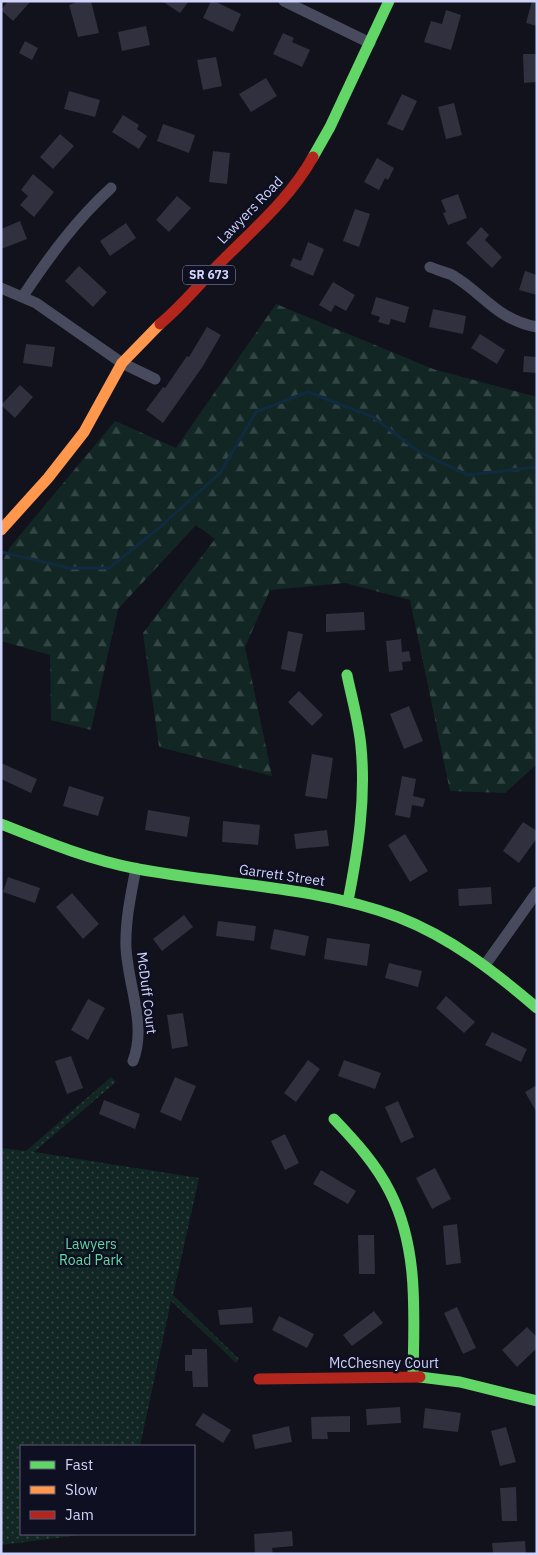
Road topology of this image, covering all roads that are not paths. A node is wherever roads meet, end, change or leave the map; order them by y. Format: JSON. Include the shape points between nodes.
{"nodes":[{"id":1,"x":284,"y":1,"type":"edge"},
{"id":2,"x":389,"y":1,"type":"edge"},
{"id":3,"x":370,"y":43,"type":"junction"},
{"id":4,"x":110,"y":188,"type":"dead end"},
{"id":5,"x":430,"y":267,"type":"dead end"},
{"id":6,"x":1,"y":288,"type":"edge"},
{"id":7,"x":23,"y":296,"type":"junction"},
{"id":8,"x":537,"y":327,"type":"edge"},
{"id":9,"x":122,"y":363,"type":"junction"},
{"id":10,"x":155,"y":379,"type":"dead end"},
{"id":11,"x":1,"y":530,"type":"edge"},
{"id":12,"x":347,"y":675,"type":"dead end"},
{"id":13,"x":1,"y":824,"type":"edge"},
{"id":14,"x":136,"y":868,"type":"junction"},
{"id":15,"x":537,"y":892,"type":"edge"},
{"id":16,"x":348,"y":901,"type":"junction"},
{"id":17,"x":485,"y":965,"type":"junction"},
{"id":18,"x":537,"y":1008,"type":"edge"},
{"id":19,"x":133,"y":1061,"type":"dead end"},
{"id":20,"x":334,"y":1119,"type":"dead end"},
{"id":21,"x":413,"y":1376,"type":"junction"},
{"id":22,"x":258,"y":1379,"type":"dead end"},
{"id":23,"x":537,"y":1401,"type":"edge"}],
"edges":[{"from":1,"to":3,"type":"street"},
{"from":2,"to":3,"type":"street","name":"Lawyers Road","number":"SR 673"},
{"from":3,"to":9,"type":"street","name":"Lawyers Road","number":"SR 673","via":[[330,127],[293,187]]},
{"from":4,"to":7,"type":"street","via":[[74,224]]},
{"from":5,"to":8,"type":"street","via":[[451,274],[514,320]]},
{"from":6,"to":7,"type":"street"},
{"from":7,"to":9,"type":"street"},
{"from":9,"to":10,"type":"street"},
{"from":9,"to":11,"type":"street","name":"Lawyers Road","number":"SR 673","via":[[84,432]]},
{"from":12,"to":16,"type":"street","via":[[359,730],[364,795],[360,843]]},
{"from":13,"to":14,"type":"street","name":"Garrett Street","via":[[98,860]]},
{"from":14,"to":16,"type":"street","name":"Garrett Street"},
{"from":14,"to":19,"type":"street","name":"McDuff Court","via":[[126,946],[139,1026]]},
{"from":15,"to":17,"type":"street"},
{"from":16,"to":17,"type":"street","name":"Garrett Street","via":[[431,932]]},
{"from":17,"to":18,"type":"street","name":"Garrett Street"},
{"from":20,"to":21,"type":"street","via":[[374,1166],[388,1188],[406,1232],[414,1280]]},
{"from":21,"to":22,"type":"street","name":"McChesney Court"},
{"from":21,"to":23,"type":"street","name":"McChesney Court","via":[[466,1382]]}]}
